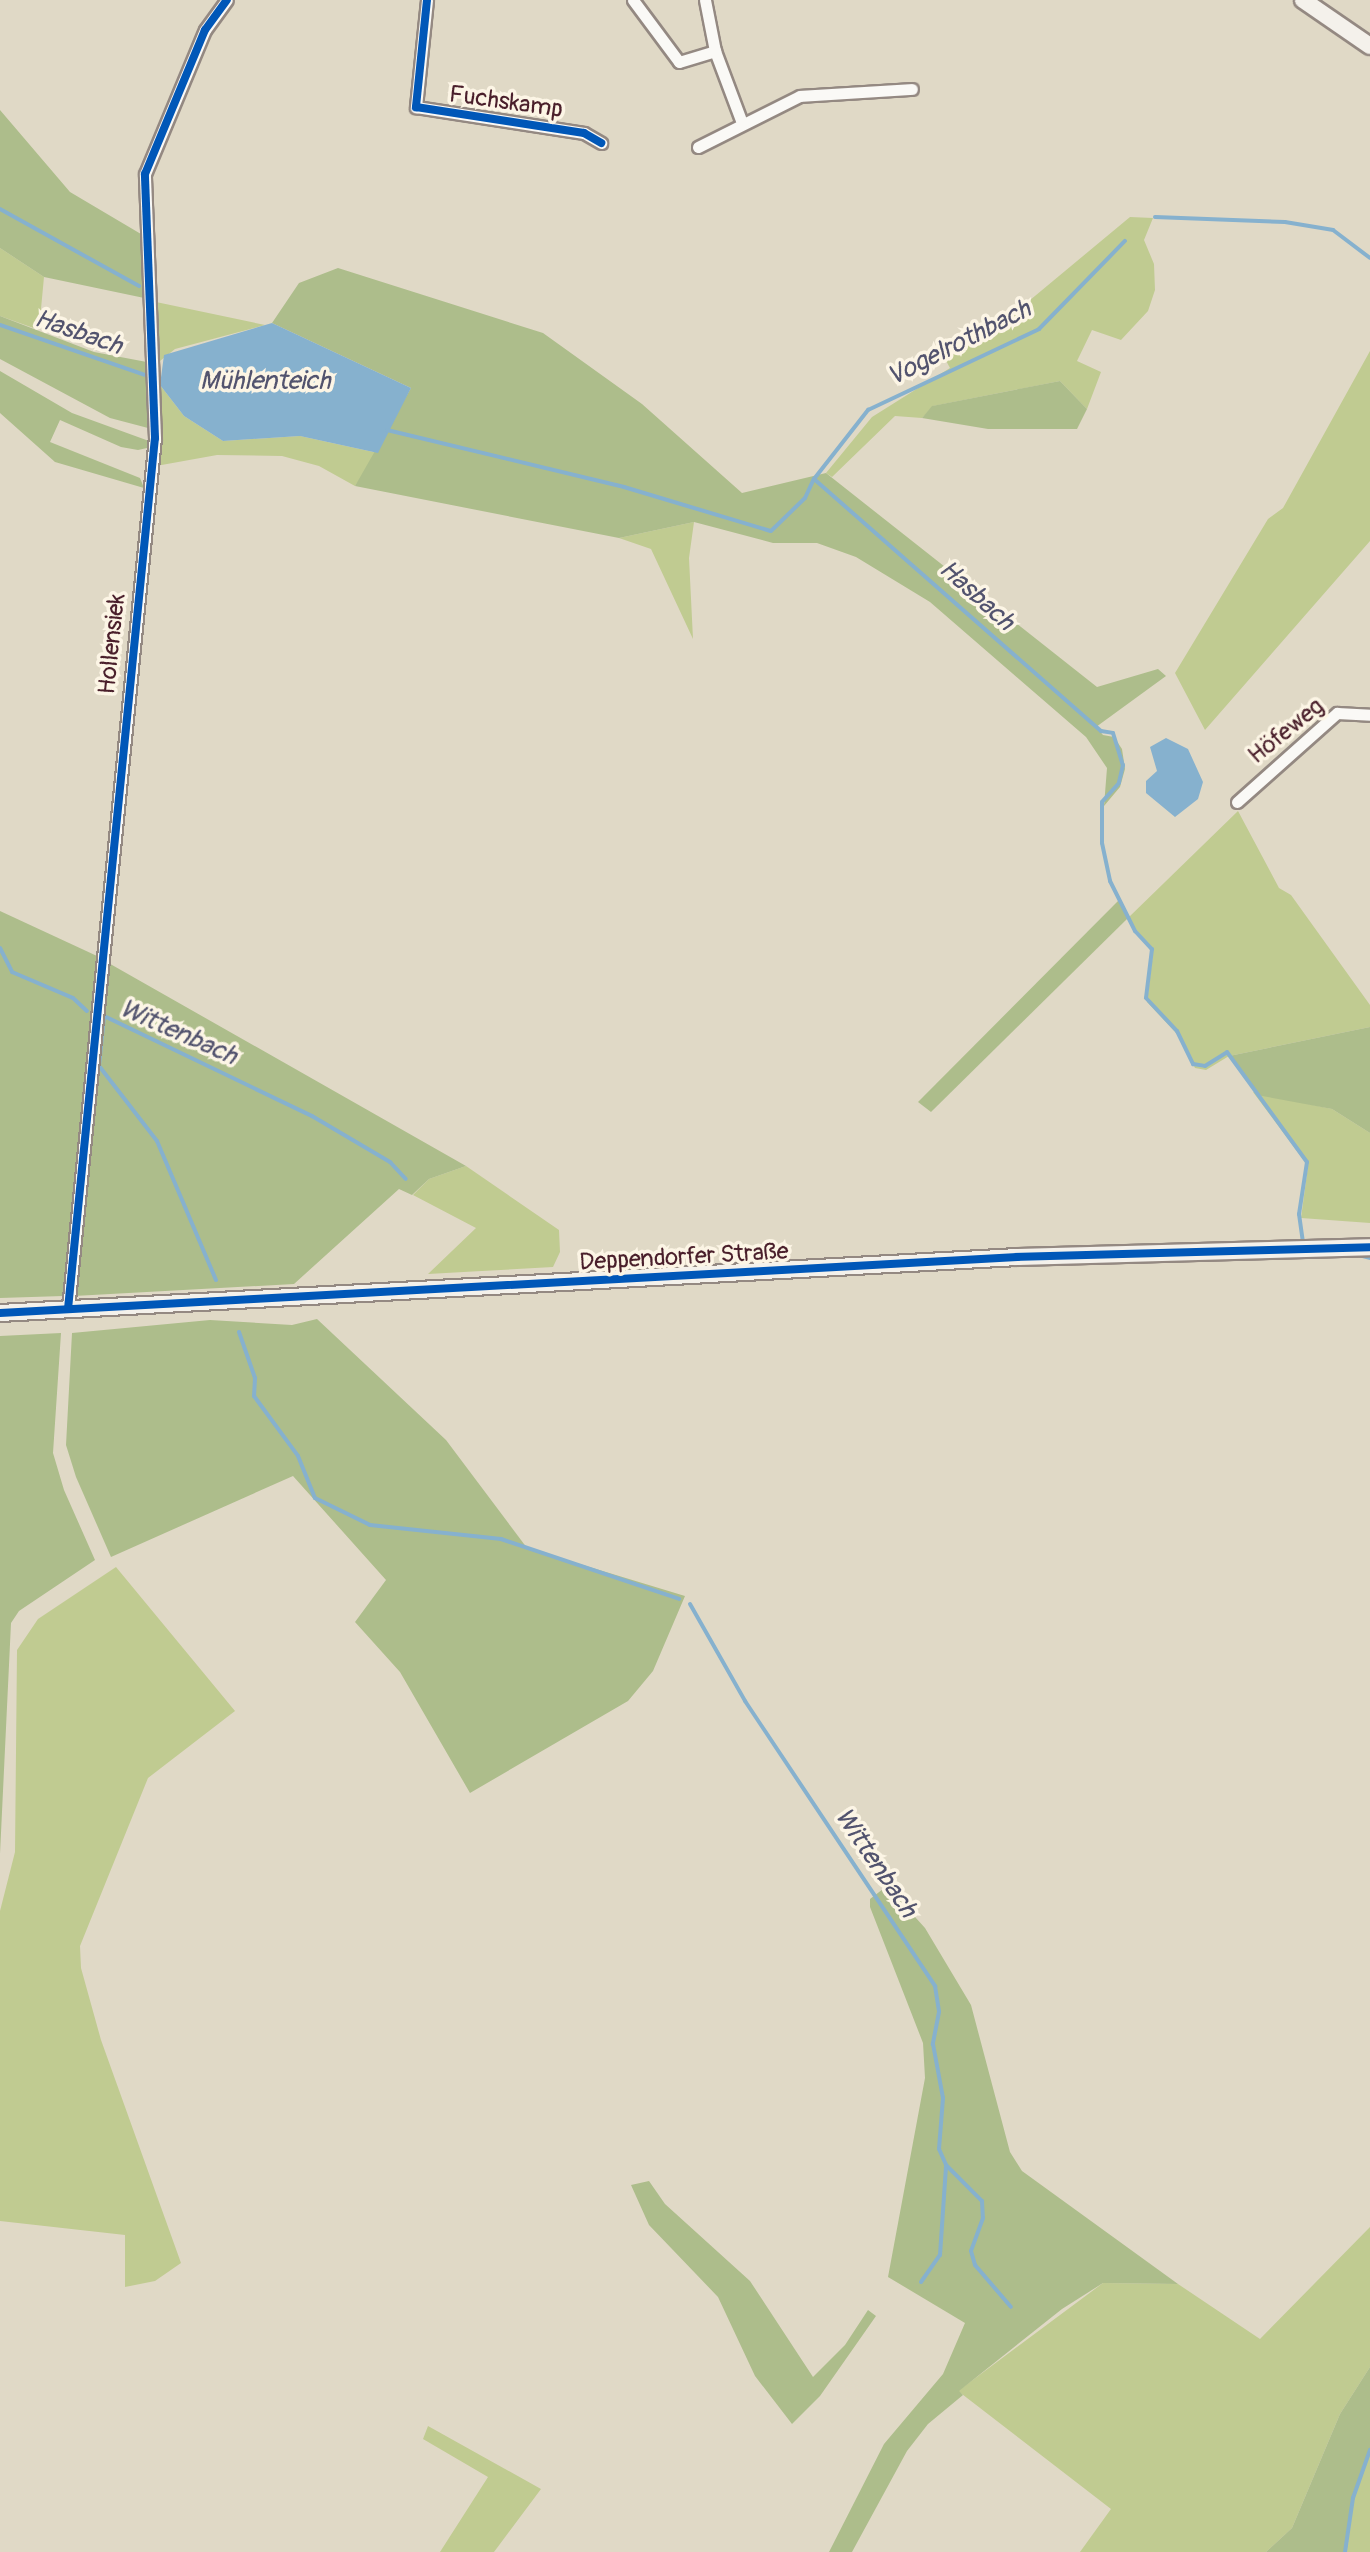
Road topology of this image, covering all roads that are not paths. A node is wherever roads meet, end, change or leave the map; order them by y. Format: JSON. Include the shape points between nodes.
{"nodes":[{"id":1,"x":227,"y":0,"type":"edge"},
{"id":2,"x":427,"y":0,"type":"edge"},
{"id":3,"x":633,"y":0,"type":"edge"},
{"id":4,"x":705,"y":0,"type":"edge"},
{"id":5,"x":1303,"y":0,"type":"edge"},
{"id":6,"x":1370,"y":46,"type":"edge"},
{"id":7,"x":715,"y":51,"type":"junction"},
{"id":8,"x":912,"y":89,"type":"dead end"},
{"id":9,"x":742,"y":123,"type":"junction"},
{"id":10,"x":601,"y":143,"type":"dead end"},
{"id":11,"x":698,"y":147,"type":"dead end"},
{"id":12,"x":1370,"y":715,"type":"edge"},
{"id":13,"x":1237,"y":802,"type":"dead end"},
{"id":14,"x":1370,"y":1247,"type":"edge"},
{"id":15,"x":68,"y":1309,"type":"junction"},
{"id":16,"x":0,"y":1313,"type":"edge"}],
"edges":[{"from":1,"to":15,"type":"street","name":"Hollensiek","via":[[199,42],[145,174],[155,438]]},
{"from":2,"to":10,"type":"street","name":"Fuchskamp","via":[[416,107],[584,133]]},
{"from":3,"to":7,"type":"street","via":[[679,62]]},
{"from":4,"to":7,"type":"street"},
{"from":5,"to":6,"type":"street"},
{"from":7,"to":9,"type":"street"},
{"from":8,"to":9,"type":"street","via":[[800,96]]},
{"from":9,"to":11,"type":"street"},
{"from":12,"to":13,"type":"street","name":"Höfeweg","via":[[1337,713]]},
{"from":14,"to":15,"type":"street","name":"Deppendorfer Straße","via":[[1297,1245]]},
{"from":15,"to":16,"type":"street","name":"Deppendorfer Straße"}]}
